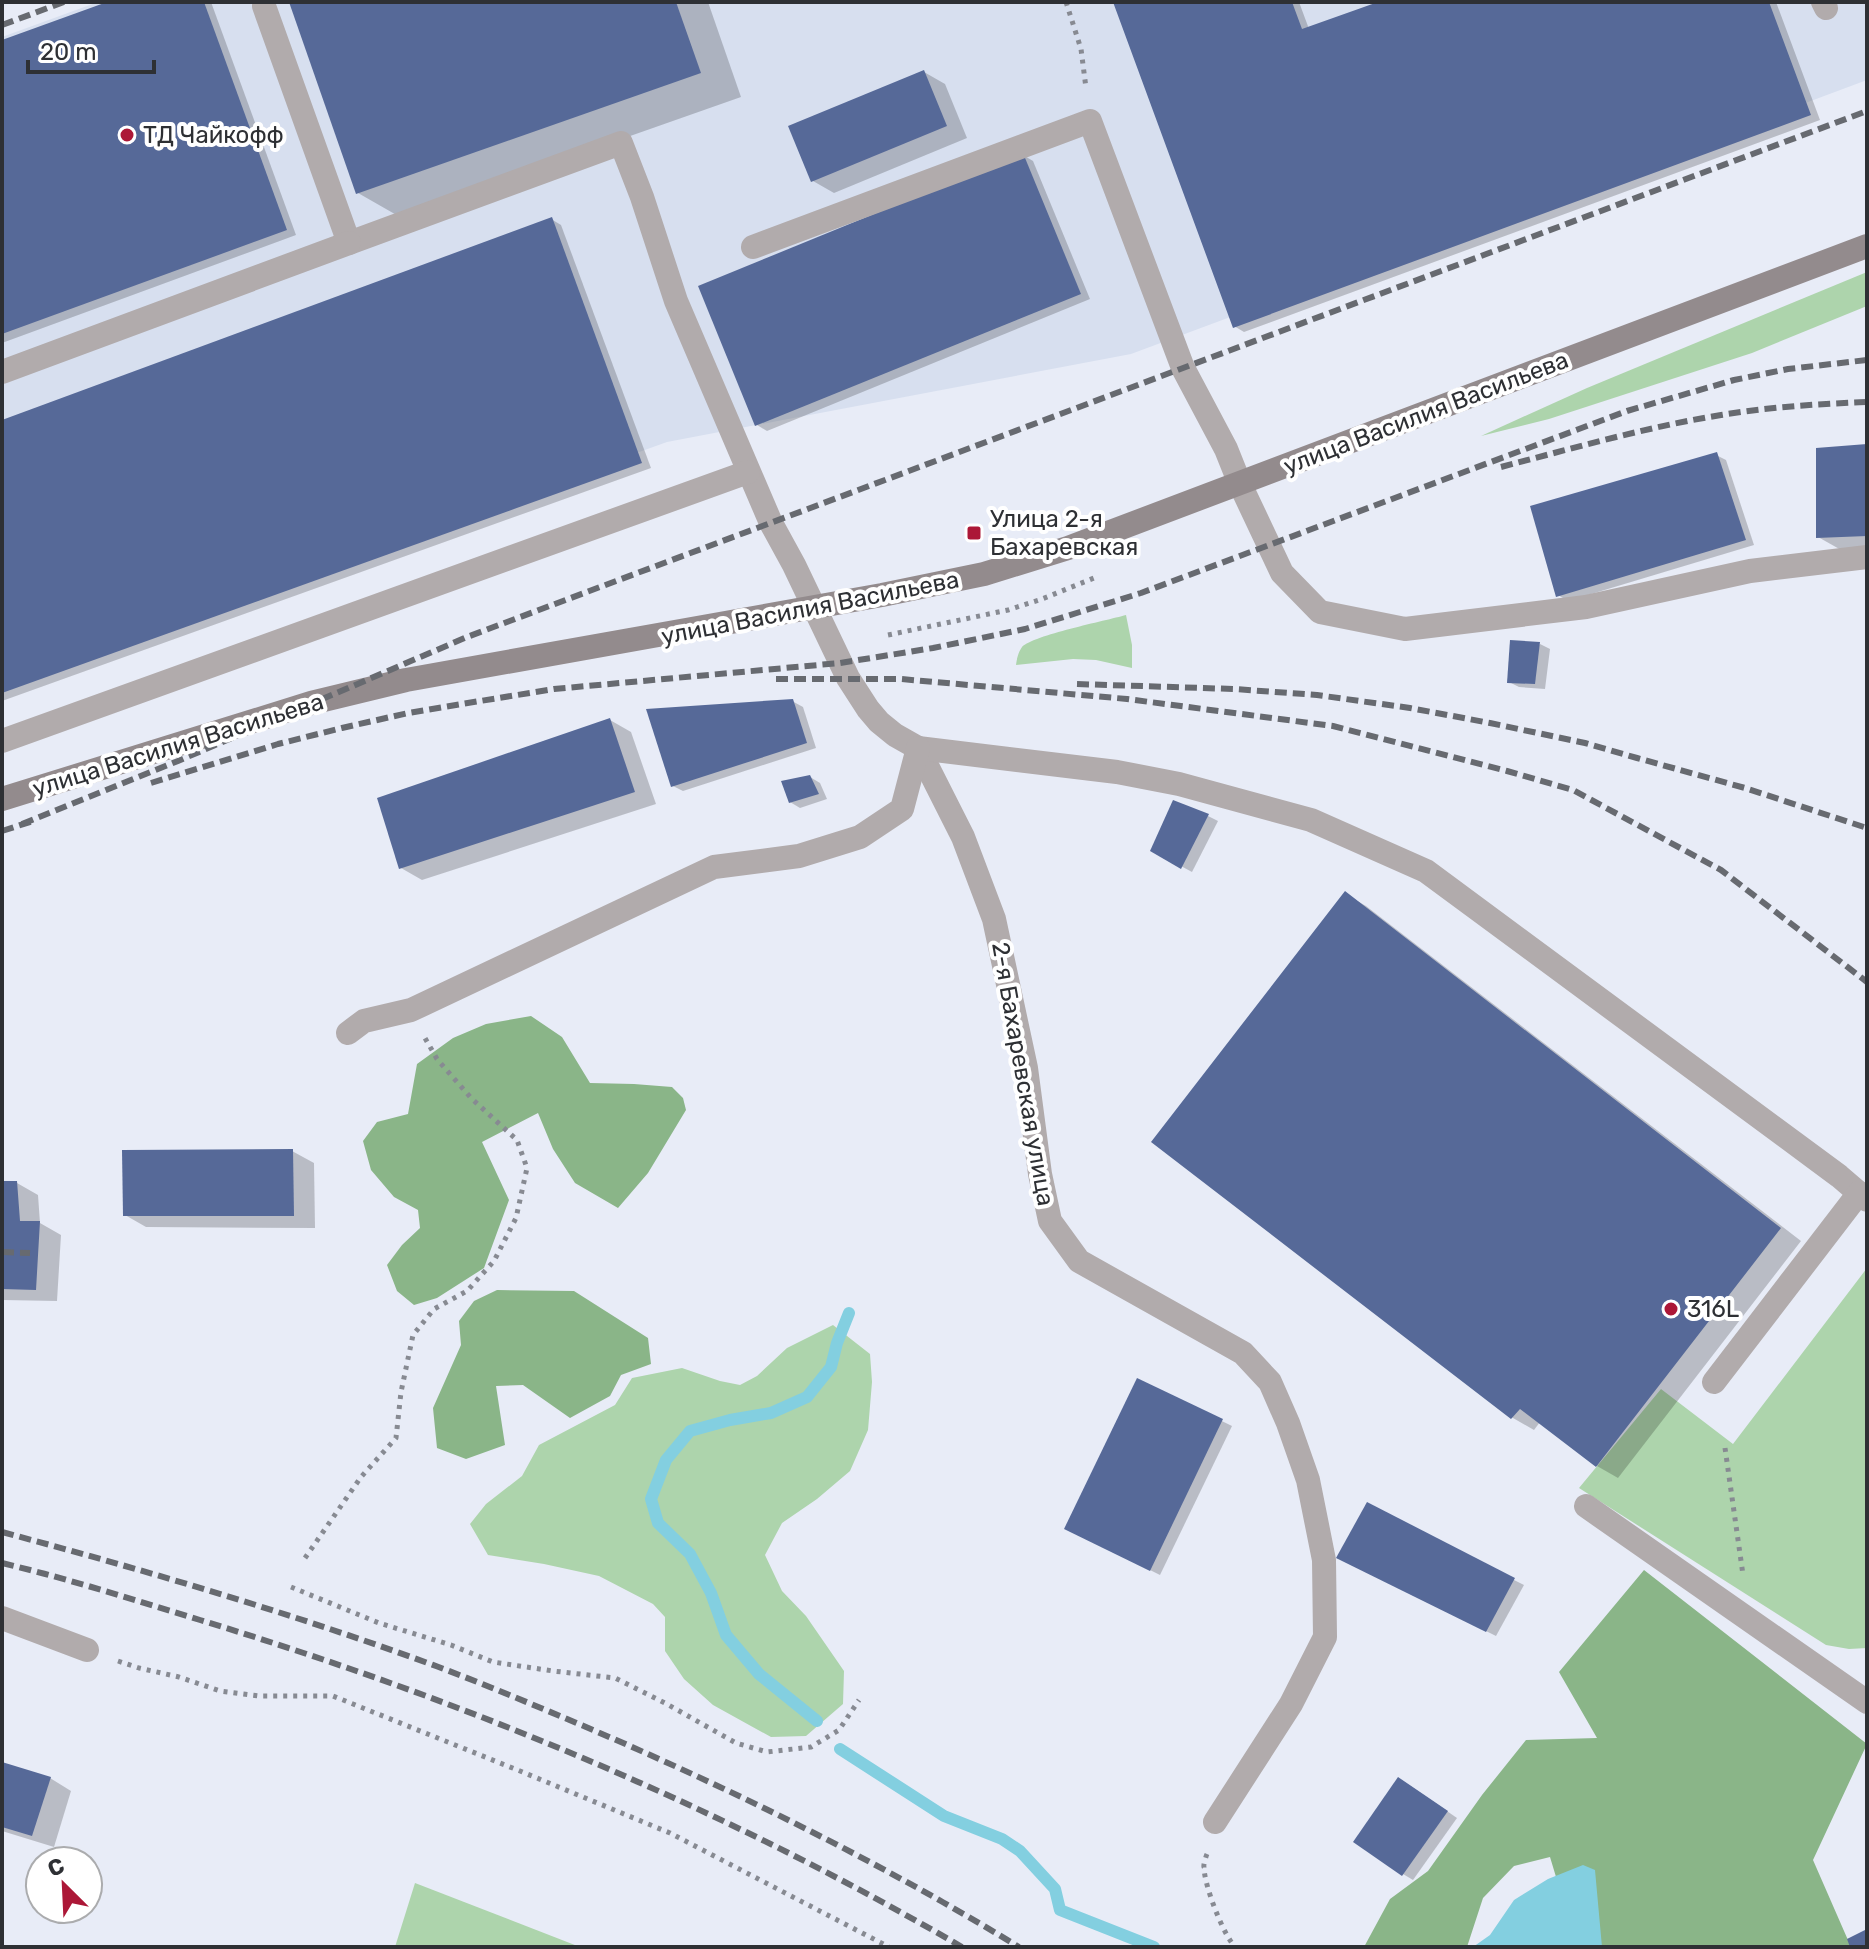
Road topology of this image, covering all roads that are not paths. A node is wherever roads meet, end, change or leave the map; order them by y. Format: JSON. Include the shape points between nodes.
{"nodes":[{"id":1,"x":264,"y":6,"type":"dead end"},
{"id":2,"x":349,"y":243,"type":"junction"},
{"id":3,"x":1867,"y":246,"type":"edge"},
{"id":4,"x":753,"y":247,"type":"dead end"},
{"id":5,"x":2,"y":372,"type":"edge"},
{"id":6,"x":748,"y":472,"type":"junction"},
{"id":7,"x":1240,"y":484,"type":"junction"},
{"id":8,"x":1867,"y":557,"type":"edge"},
{"id":9,"x":814,"y":609,"type":"junction"},
{"id":10,"x":2,"y":741,"type":"edge"},
{"id":11,"x":918,"y":748,"type":"junction"},
{"id":12,"x":2,"y":799,"type":"edge"},
{"id":13,"x":348,"y":1033,"type":"dead end"},
{"id":14,"x":1863,"y":1196,"type":"edge"},
{"id":15,"x":1714,"y":1382,"type":"dead end"},
{"id":16,"x":1586,"y":1506,"type":"dead end"},
{"id":17,"x":2,"y":1618,"type":"edge"},
{"id":18,"x":87,"y":1650,"type":"road end"},
{"id":19,"x":1867,"y":1702,"type":"edge"},
{"id":20,"x":1215,"y":1822,"type":"road end"}],
"edges":[{"from":1,"to":2,"type":"lane"},
{"from":2,"to":5,"type":"lane"},
{"from":2,"to":6,"type":"lane","via":[[621,143],[676,301]]},
{"from":3,"to":7,"type":"main road","name":"улица Василия Васильева"},
{"from":4,"to":7,"type":"lane","via":[[1090,121],[1183,368]]},
{"from":6,"to":9,"type":"lane"},
{"from":6,"to":10,"type":"lane"},
{"from":7,"to":8,"type":"lane","via":[[1282,573],[1320,612],[1405,629],[1586,607],[1750,571]]},
{"from":7,"to":9,"type":"main road","name":"улица Василия Васильева","via":[[984,574]]},
{"from":9,"to":11,"type":"lane","via":[[868,709]]},
{"from":9,"to":12,"type":"main road","name":"улица Василия Васильева","via":[[406,680],[311,703]]},
{"from":11,"to":13,"type":"lane","via":[[902,809],[860,837],[799,856],[714,867],[411,1010],[364,1021]]},
{"from":11,"to":14,"type":"lane","via":[[1179,784],[1311,820],[1426,871]]},
{"from":11,"to":20,"type":"lane","name":"2-я Бахаревская улица","via":[[963,837],[994,919],[1026,1068],[1050,1221],[1079,1261],[1243,1353],[1270,1382],[1308,1480],[1324,1560],[1325,1637],[1291,1704]]},
{"from":14,"to":15,"type":"lane"},
{"from":16,"to":19,"type":"lane"},
{"from":17,"to":18,"type":"lane"}]}
